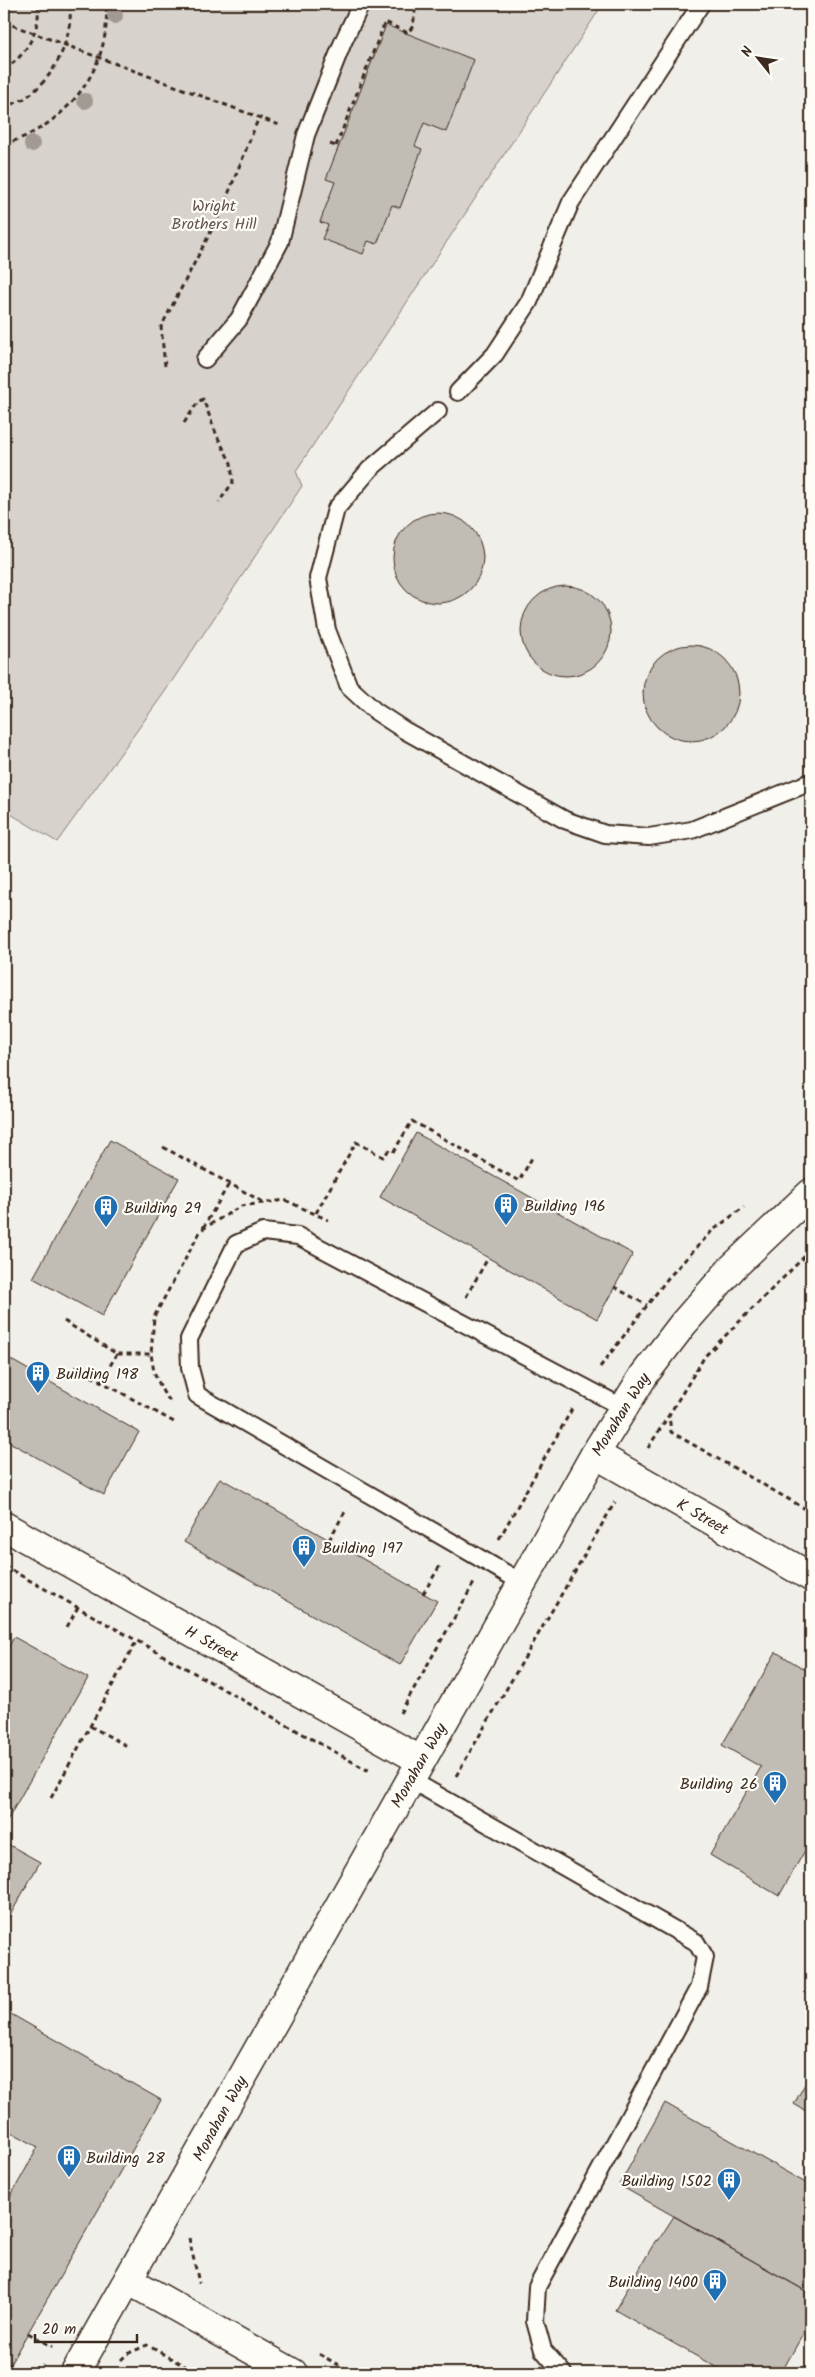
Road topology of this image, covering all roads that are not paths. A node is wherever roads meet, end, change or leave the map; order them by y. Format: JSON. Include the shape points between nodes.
{"nodes":[{"id":1,"x":361,"y":4,"type":"edge"},
{"id":2,"x":701,"y":4,"type":"edge"},
{"id":3,"x":205,"y":358,"type":"dead end"},
{"id":4,"x":458,"y":392,"type":"dead end"},
{"id":5,"x":438,"y":411,"type":"dead end"},
{"id":6,"x":811,"y":782,"type":"edge"},
{"id":7,"x":811,"y":1193,"type":"edge"},
{"id":8,"x":624,"y":1408,"type":"junction"},
{"id":9,"x":595,"y":1454,"type":"junction"},
{"id":10,"x":4,"y":1526,"type":"edge"},
{"id":11,"x":811,"y":1577,"type":"edge"},
{"id":12,"x":522,"y":1582,"type":"junction"},
{"id":13,"x":415,"y":1770,"type":"junction"},
{"id":14,"x":128,"y":2280,"type":"junction"},
{"id":15,"x":75,"y":2373,"type":"edge"},
{"id":16,"x":292,"y":2373,"type":"edge"},
{"id":17,"x":563,"y":2373,"type":"edge"}],
"edges":[{"from":1,"to":3,"type":"lane","via":[[306,135],[280,242],[239,319]]},
{"from":2,"to":4,"type":"lane","via":[[571,202],[529,302],[495,354]]},
{"from":5,"to":6,"type":"lane","via":[[370,469],[336,509],[318,578],[327,630],[350,687],[375,712],[565,820],[605,834],[649,837],[692,830]]},
{"from":7,"to":8,"type":"street","name":"Monahan Way","via":[[732,1268],[644,1375]]},
{"from":8,"to":9,"type":"street","name":"Monahan Way"},
{"from":8,"to":12,"type":"lane","via":[[298,1236],[263,1232],[236,1244],[189,1339],[190,1368],[198,1396]]},
{"from":9,"to":11,"type":"street","name":"K Street"},
{"from":9,"to":12,"type":"street","name":"Monahan Way"},
{"from":10,"to":13,"type":"street","name":"H Street","via":[[385,1740]]},
{"from":12,"to":13,"type":"street","name":"Monahan Way"},
{"from":13,"to":14,"type":"street","name":"Monahan Way"},
{"from":13,"to":17,"type":"lane","via":[[439,1797],[696,1942],[705,1957],[699,1987],[537,2287],[535,2321],[543,2350]]},
{"from":14,"to":15,"type":"street","name":"Monahan Way"},
{"from":14,"to":16,"type":"street"}]}
